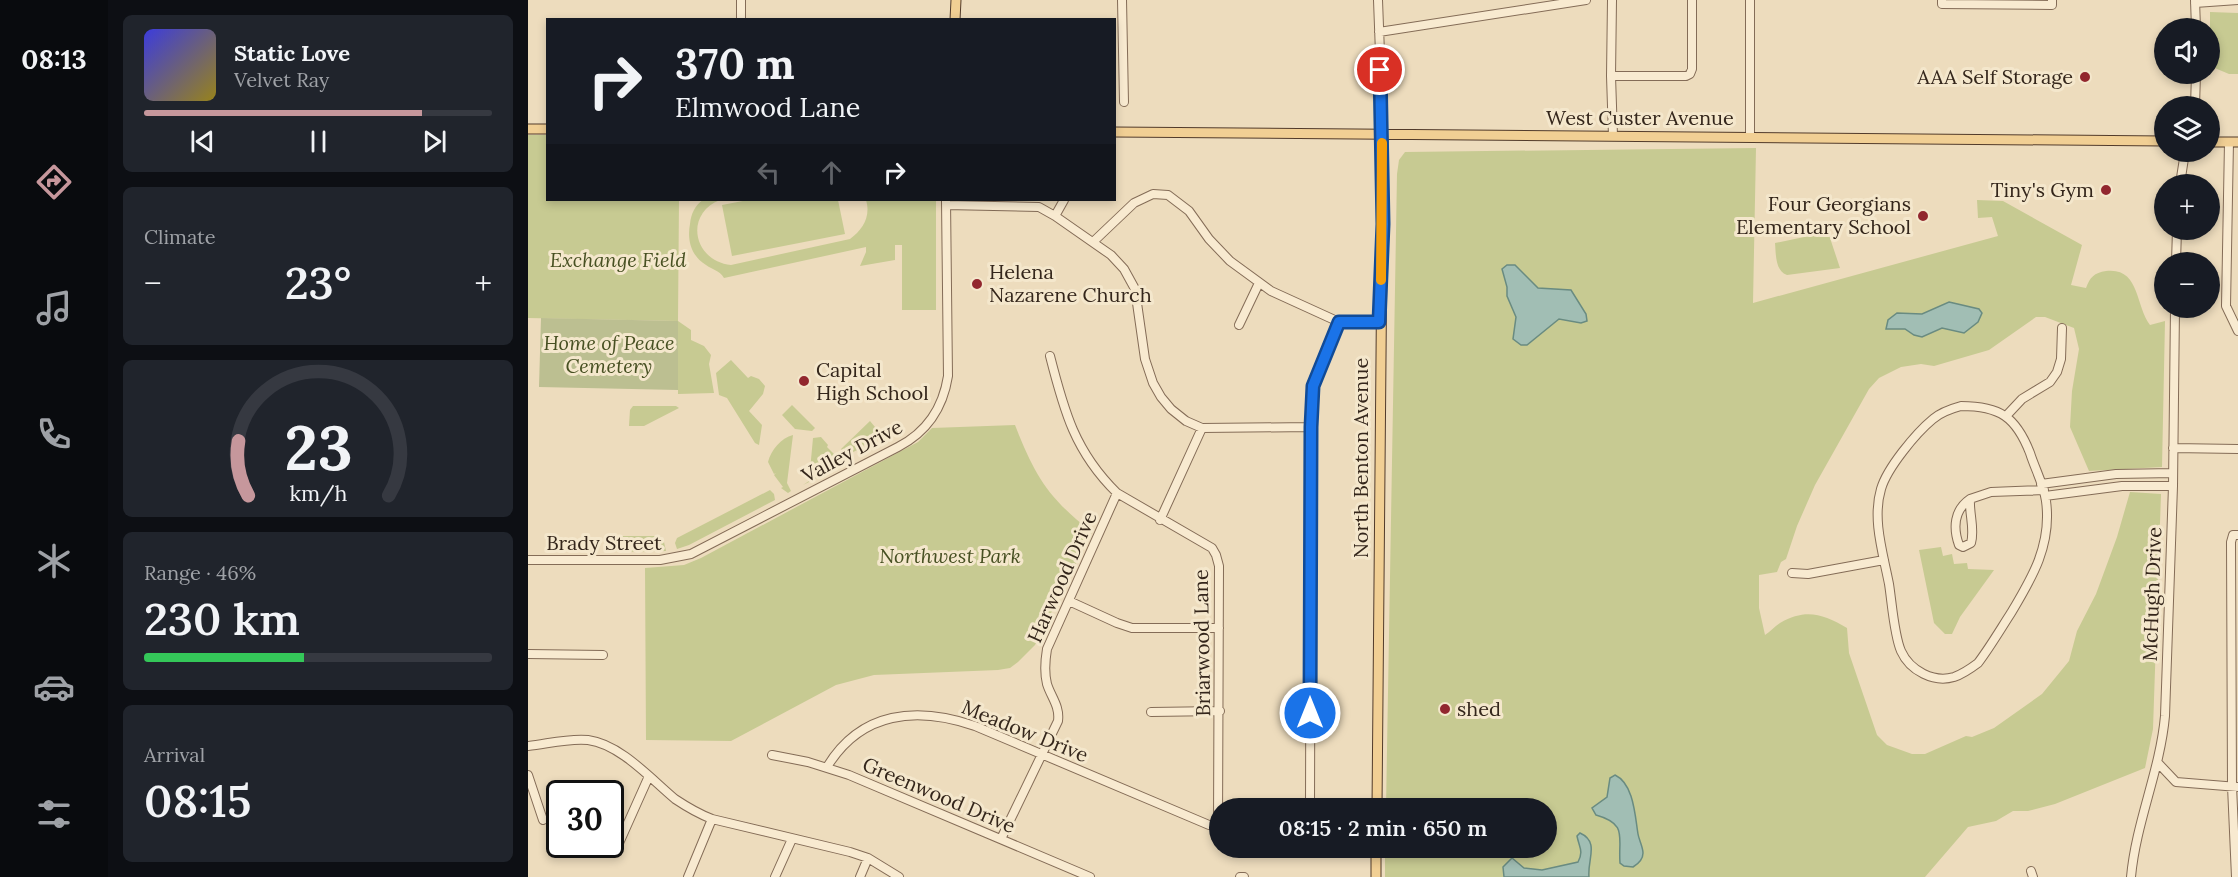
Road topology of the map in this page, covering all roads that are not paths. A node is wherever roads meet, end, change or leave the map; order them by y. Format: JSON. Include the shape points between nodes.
{"nodes":[{"id":1,"x":741,"y":0,"type":"edge"},
{"id":2,"x":956,"y":0,"type":"edge"},
{"id":3,"x":1122,"y":0,"type":"edge"},
{"id":4,"x":1378,"y":0,"type":"edge"},
{"id":5,"x":1586,"y":0,"type":"edge"},
{"id":6,"x":1612,"y":0,"type":"edge"},
{"id":7,"x":1692,"y":0,"type":"edge"},
{"id":8,"x":1750,"y":0,"type":"edge"},
{"id":9,"x":1942,"y":0,"type":"edge"},
{"id":10,"x":2052,"y":0,"type":"edge"},
{"id":11,"x":2238,"y":0,"type":"edge"},
{"id":12,"x":2195,"y":1,"type":"edge"},
{"id":13,"x":741,"y":18,"type":"edge"},
{"id":14,"x":955,"y":18,"type":"edge"},
{"id":15,"x":2196,"y":18,"type":"edge"},
{"id":16,"x":1379,"y":32,"type":"junction"},
{"id":17,"x":1611,"y":76,"type":"junction"},
{"id":18,"x":1116,"y":85,"type":"edge"},
{"id":19,"x":1124,"y":85,"type":"junction"},
{"id":20,"x":1124,"y":102,"type":"dead end"},
{"id":21,"x":528,"y":129,"type":"edge"},
{"id":22,"x":546,"y":129,"type":"edge"},
{"id":23,"x":1116,"y":132,"type":"edge"},
{"id":24,"x":1383,"y":133,"type":"junction"},
{"id":25,"x":1613,"y":136,"type":"junction"},
{"id":26,"x":1750,"y":137,"type":"junction"},
{"id":27,"x":2154,"y":141,"type":"edge"},
{"id":28,"x":2234,"y":142,"type":"edge"},
{"id":29,"x":2228,"y":195,"type":"junction"},
{"id":30,"x":2238,"y":195,"type":"edge"},
{"id":31,"x":1063,"y":201,"type":"edge"},
{"id":32,"x":946,"y":202,"type":"edge"},
{"id":33,"x":1055,"y":216,"type":"junction"},
{"id":34,"x":1093,"y":242,"type":"junction"},
{"id":35,"x":1259,"y":283,"type":"junction"},
{"id":36,"x":2175,"y":318,"type":"edge"},
{"id":37,"x":1339,"y":322,"type":"junction"},
{"id":38,"x":1379,"y":322,"type":"junction"},
{"id":39,"x":1239,"y":326,"type":"dead end"},
{"id":40,"x":2062,"y":327,"type":"dead end"},
{"id":41,"x":2238,"y":331,"type":"edge"},
{"id":42,"x":1050,"y":356,"type":"dead end"},
{"id":43,"x":2007,"y":415,"type":"junction"},
{"id":44,"x":1311,"y":427,"type":"junction"},
{"id":45,"x":1202,"y":428,"type":"junction"},
{"id":46,"x":2173,"y":448,"type":"junction"},
{"id":47,"x":2238,"y":449,"type":"edge"},
{"id":48,"x":2173,"y":473,"type":"junction"},
{"id":49,"x":2173,"y":486,"type":"junction"},
{"id":50,"x":2043,"y":490,"type":"junction"},
{"id":51,"x":1117,"y":493,"type":"junction"},
{"id":52,"x":1970,"y":499,"type":"junction"},
{"id":53,"x":1160,"y":520,"type":"junction"},
{"id":54,"x":2238,"y":535,"type":"edge"},
{"id":55,"x":681,"y":558,"type":"joint"},
{"id":56,"x":528,"y":560,"type":"edge"},
{"id":57,"x":1884,"y":560,"type":"junction"},
{"id":58,"x":1792,"y":573,"type":"dead end"},
{"id":59,"x":1069,"y":601,"type":"junction"},
{"id":60,"x":1219,"y":628,"type":"junction"},
{"id":61,"x":528,"y":654,"type":"edge"},
{"id":62,"x":603,"y":655,"type":"dead end"},
{"id":63,"x":1220,"y":711,"type":"junction"},
{"id":64,"x":1151,"y":712,"type":"dead end"},
{"id":65,"x":528,"y":746,"type":"edge"},
{"id":66,"x":772,"y":754,"type":"dead end"},
{"id":67,"x":1042,"y":755,"type":"junction"},
{"id":68,"x":2158,"y":763,"type":"junction"},
{"id":69,"x":827,"y":767,"type":"junction"},
{"id":70,"x":528,"y":775,"type":"edge"},
{"id":71,"x":649,"y":777,"type":"junction"},
{"id":72,"x":2235,"y":786,"type":"edge"},
{"id":73,"x":1219,"y":798,"type":"edge"},
{"id":74,"x":1310,"y":798,"type":"edge"},
{"id":75,"x":1377,"y":798,"type":"edge"},
{"id":76,"x":712,"y":819,"type":"junction"},
{"id":77,"x":543,"y":820,"type":"dead end"},
{"id":78,"x":1209,"y":825,"type":"edge"},
{"id":79,"x":624,"y":832,"type":"edge"},
{"id":80,"x":792,"y":839,"type":"junction"},
{"id":81,"x":1001,"y":839,"type":"junction"},
{"id":82,"x":868,"y":858,"type":"junction"},
{"id":83,"x":1377,"y":858,"type":"edge"},
{"id":84,"x":688,"y":877,"type":"edge"},
{"id":85,"x":775,"y":877,"type":"edge"},
{"id":86,"x":860,"y":877,"type":"edge"},
{"id":87,"x":899,"y":877,"type":"edge"},
{"id":88,"x":1090,"y":877,"type":"edge"},
{"id":89,"x":1376,"y":877,"type":"edge"},
{"id":90,"x":2131,"y":877,"type":"edge"},
{"id":91,"x":2236,"y":877,"type":"edge"}],
"edges":[{"from":1,"to":13,"type":"street"},
{"from":2,"to":14,"type":"main road"},
{"from":3,"to":19,"type":"street"},
{"from":4,"to":16,"type":"street","name":"North Benton Avenue"},
{"from":5,"to":16,"type":"street"},
{"from":6,"to":17,"type":"street"},
{"from":7,"to":17,"type":"street","via":[[1690,74]]},
{"from":8,"to":26,"type":"street"},
{"from":9,"to":10,"type":"street","via":[[1942,4],[2052,5]]},
{"from":11,"to":12,"type":"street"},
{"from":12,"to":15,"type":"street"},
{"from":16,"to":24,"type":"street","name":"North Benton Avenue"},
{"from":17,"to":25,"type":"street"},
{"from":18,"to":19,"type":"street"},
{"from":19,"to":20,"type":"street"},
{"from":21,"to":22,"type":"main road"},
{"from":23,"to":24,"type":"main road","name":"West Custer Avenue"},
{"from":24,"to":25,"type":"main road","name":"West Custer Avenue"},
{"from":24,"to":38,"type":"main road","name":"North Benton Avenue"},
{"from":25,"to":26,"type":"main road","name":"West Custer Avenue"},
{"from":26,"to":27,"type":"main road","name":"West Custer Avenue"},
{"from":28,"to":29,"type":"street"},
{"from":29,"to":30,"type":"street"},
{"from":29,"to":41,"type":"street","via":[[2226,306]]},
{"from":31,"to":33,"type":"street"},
{"from":32,"to":33,"type":"street","via":[[1034,206]]},
{"from":32,"to":55,"type":"street","name":"Valley Drive","via":[[948,376],[932,419],[905,443]]},
{"from":33,"to":34,"type":"street"},
{"from":34,"to":35,"type":"street","via":[[1134,203],[1153,194],[1168,195],[1189,211],[1230,261]]},
{"from":34,"to":45,"type":"street","via":[[1124,269],[1135,290],[1145,359],[1161,397],[1186,421]]},
{"from":35,"to":37,"type":"street"},
{"from":35,"to":39,"type":"street"},
{"from":36,"to":46,"type":"street","name":"McHugh Drive"},
{"from":37,"to":38,"type":"street"},
{"from":37,"to":44,"type":"street","via":[[1313,386]]},
{"from":38,"to":75,"type":"main road","name":"North Benton Avenue"},
{"from":40,"to":43,"type":"street","via":[[2058,372]]},
{"from":42,"to":51,"type":"street","name":"Briarwood Lane","via":[[1074,436],[1093,467]]},
{"from":43,"to":50,"type":"street","via":[[2023,434]]},
{"from":43,"to":57,"type":"street","via":[[1982,406],[1961,406],[1946,410],[1924,428],[1881,487],[1877,513]]},
{"from":44,"to":45,"type":"street"},
{"from":44,"to":74,"type":"street"},
{"from":45,"to":53,"type":"street"},
{"from":46,"to":47,"type":"street"},
{"from":46,"to":48,"type":"street","name":"McHugh Drive"},
{"from":48,"to":49,"type":"street","name":"McHugh Drive"},
{"from":48,"to":50,"type":"street","via":[[2116,474]]},
{"from":49,"to":50,"type":"street"},
{"from":49,"to":68,"type":"street","name":"McHugh Drive","via":[[2165,716]]},
{"from":50,"to":52,"type":"street","via":[[1991,492]]},
{"from":50,"to":57,"type":"street","via":[[2046,540],[2031,580],[1978,663],[1953,678],[1922,674],[1901,651]]},
{"from":51,"to":53,"type":"street","name":"Briarwood Lane"},
{"from":51,"to":59,"type":"street","name":"Harwood Drive"},
{"from":52,"to":52,"type":"street","via":[[1959,510],[1956,521],[1957,539],[1963,547],[1971,543],[1973,535]]},
{"from":53,"to":60,"type":"street","name":"Briarwood Lane","via":[[1212,548],[1216,555]]},
{"from":54,"to":72,"type":"street","via":[[2233,535],[2231,542]]},
{"from":55,"to":56,"type":"street","name":"Brady Street"},
{"from":57,"to":58,"type":"street","via":[[1808,574]]},
{"from":59,"to":60,"type":"street","via":[[1132,628]]},
{"from":59,"to":67,"type":"street","name":"Harwood Drive","via":[[1045,659],[1046,682],[1059,716]]},
{"from":60,"to":63,"type":"street","name":"Briarwood Lane"},
{"from":61,"to":62,"type":"street"},
{"from":63,"to":64,"type":"street"},
{"from":63,"to":73,"type":"street","name":"Briarwood Lane"},
{"from":65,"to":71,"type":"street","via":[[579,740],[600,742]]},
{"from":66,"to":69,"type":"street","name":"Greenwood Drive"},
{"from":67,"to":69,"type":"street","name":"Meadow Drive","via":[[960,720],[915,715],[893,717],[862,730]]},
{"from":67,"to":78,"type":"street","name":"Meadow Drive"},
{"from":67,"to":81,"type":"street","name":"Harwood Drive"},
{"from":68,"to":72,"type":"street","via":[[2176,782]]},
{"from":68,"to":90,"type":"street","name":"McHugh Drive","via":[[2141,819]]},
{"from":69,"to":81,"type":"street","name":"Greenwood Drive"},
{"from":70,"to":77,"type":"street"},
{"from":71,"to":76,"type":"street","via":[[686,807]]},
{"from":71,"to":79,"type":"street"},
{"from":72,"to":91,"type":"street"},
{"from":76,"to":80,"type":"street"},
{"from":76,"to":84,"type":"street"},
{"from":80,"to":82,"type":"street"},
{"from":80,"to":85,"type":"street"},
{"from":81,"to":88,"type":"street","name":"Greenwood Drive"},
{"from":82,"to":86,"type":"street"},
{"from":82,"to":87,"type":"street"},
{"from":83,"to":89,"type":"main road"}]}
